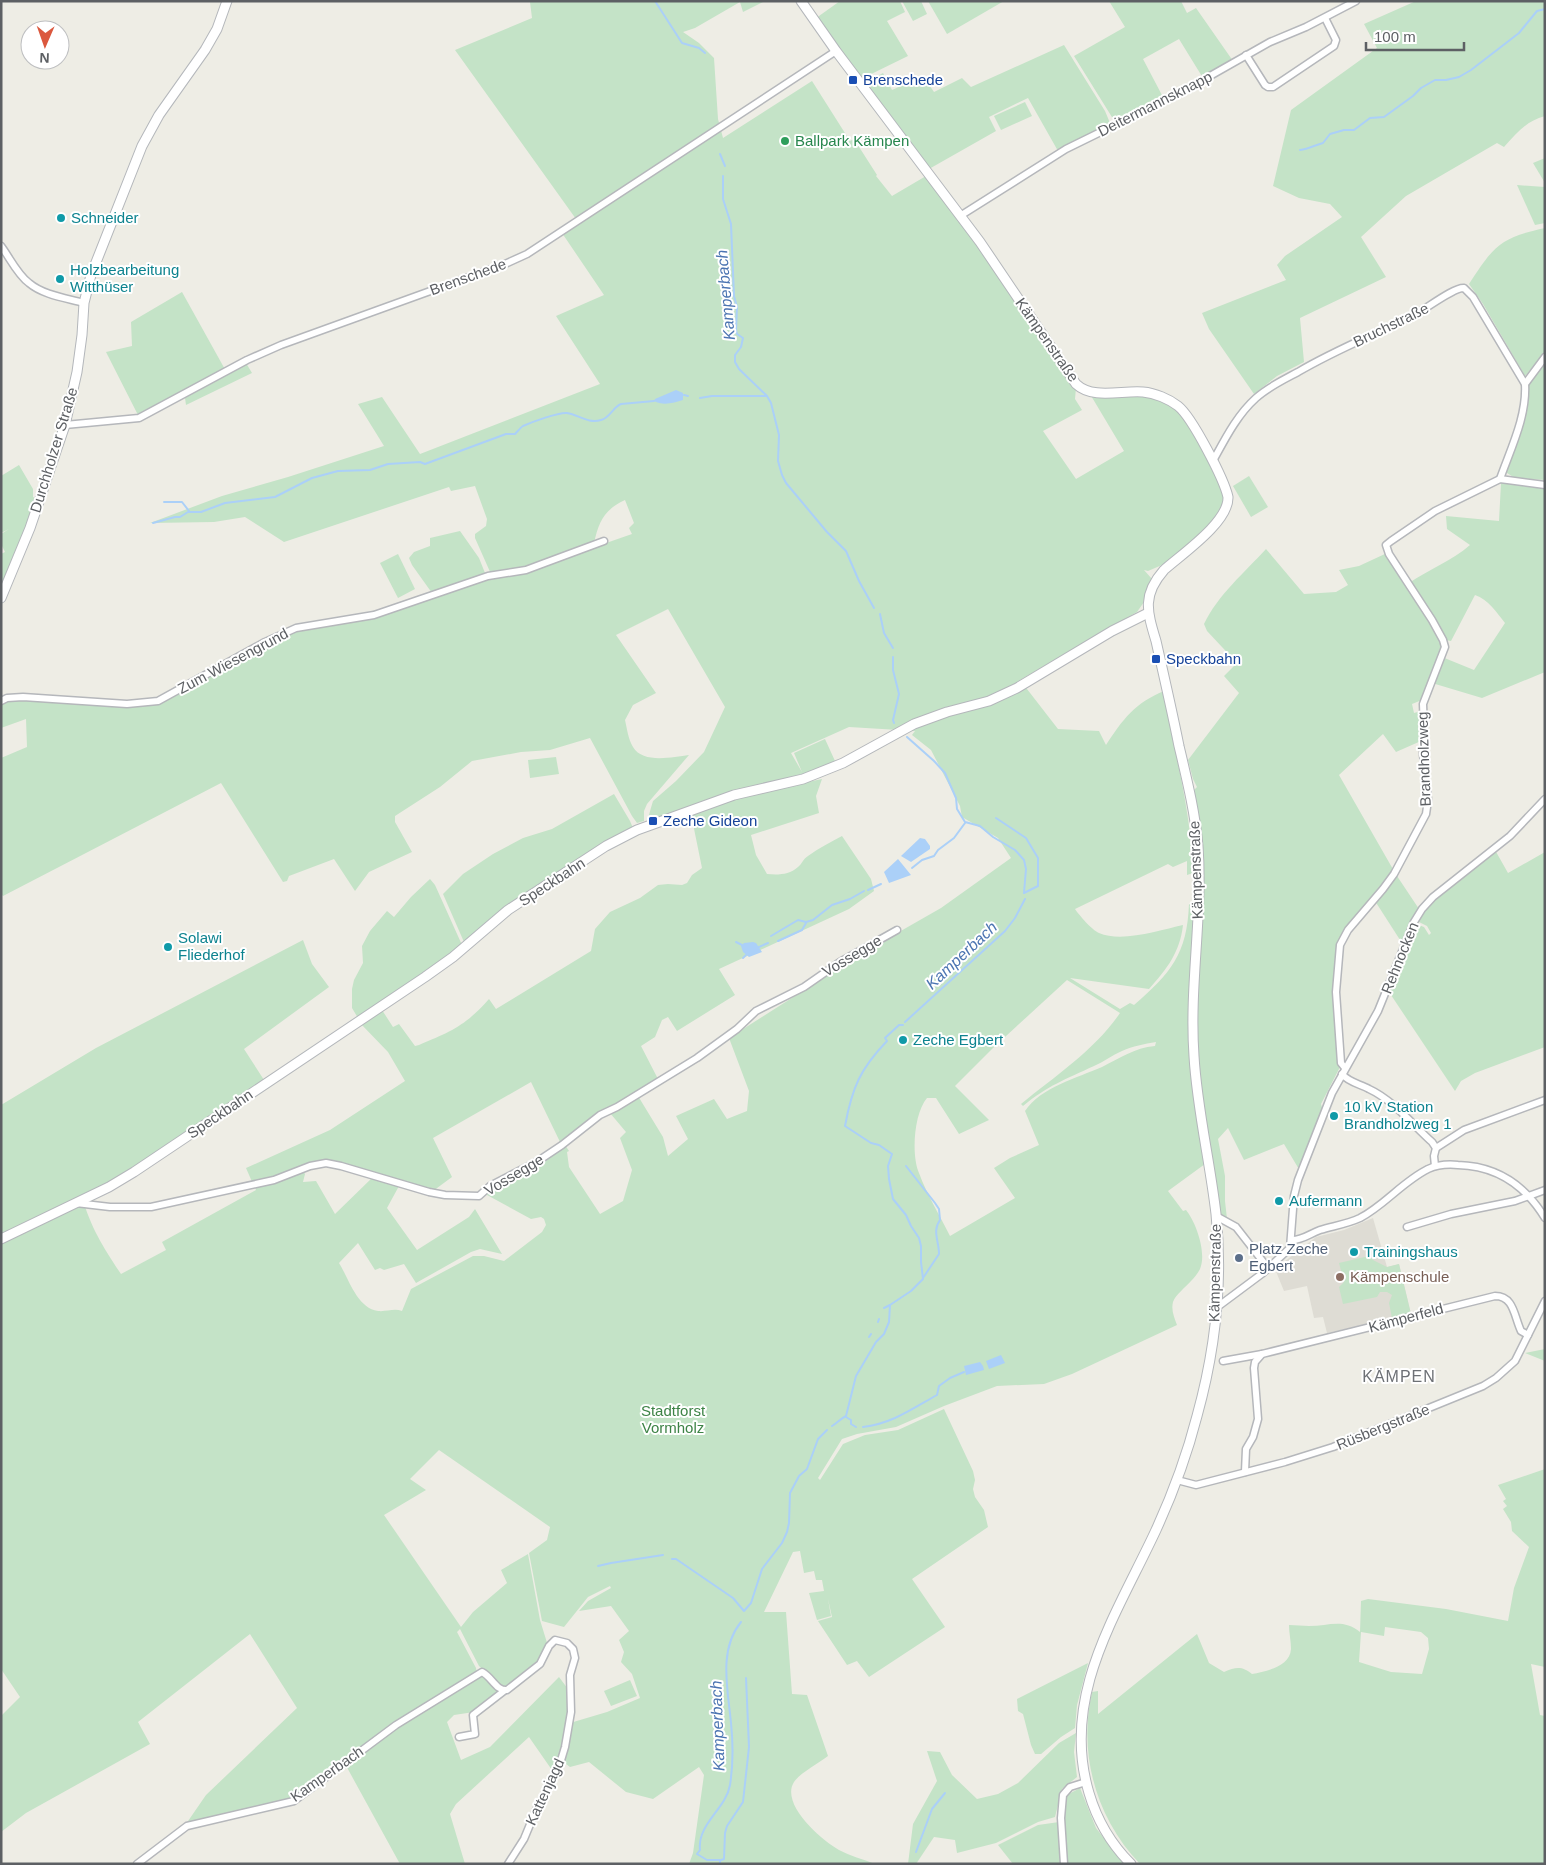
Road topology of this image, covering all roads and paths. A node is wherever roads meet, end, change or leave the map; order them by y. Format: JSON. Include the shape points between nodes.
{"nodes":[{"id":1,"x":226,"y":1,"type":"edge"},
{"id":2,"x":801,"y":1,"type":"edge"},
{"id":3,"x":1356,"y":1,"type":"edge"},
{"id":4,"x":1346,"y":3,"type":"edge"},
{"id":5,"x":1325,"y":18,"type":"junction"},
{"id":6,"x":836,"y":51,"type":"junction"},
{"id":7,"x":1246,"y":55,"type":"junction"},
{"id":8,"x":960,"y":216,"type":"junction"},
{"id":9,"x":1,"y":246,"type":"edge"},
{"id":10,"x":84,"y":302,"type":"junction"},
{"id":11,"x":1545,"y":357,"type":"edge"},
{"id":12,"x":1525,"y":384,"type":"junction"},
{"id":13,"x":65,"y":425,"type":"junction"},
{"id":14,"x":1213,"y":461,"type":"junction"},
{"id":15,"x":1500,"y":479,"type":"junction"},
{"id":16,"x":1545,"y":484,"type":"edge"},
{"id":17,"x":604,"y":541,"type":"dead end"},
{"id":18,"x":1,"y":598,"type":"edge"},
{"id":19,"x":1148,"y":613,"type":"junction"},
{"id":20,"x":1,"y":700,"type":"edge"},
{"id":21,"x":1545,"y":799,"type":"edge"},
{"id":22,"x":897,"y":930,"type":"dead end"},
{"id":23,"x":1344,"y":1071,"type":"junction"},
{"id":24,"x":1545,"y":1100,"type":"edge"},
{"id":25,"x":1436,"y":1148,"type":"junction"},
{"id":26,"x":1435,"y":1166,"type":"junction"},
{"id":27,"x":1545,"y":1190,"type":"edge"},
{"id":28,"x":1530,"y":1196,"type":"junction"},
{"id":29,"x":74,"y":1203,"type":"junction"},
{"id":30,"x":1216,"y":1216,"type":"junction"},
{"id":31,"x":1545,"y":1218,"type":"edge"},
{"id":32,"x":1407,"y":1228,"type":"dead end"},
{"id":33,"x":1,"y":1239,"type":"edge"},
{"id":34,"x":1292,"y":1240,"type":"junction"},
{"id":35,"x":1268,"y":1268,"type":"junction"},
{"id":36,"x":1545,"y":1302,"type":"edge"},
{"id":37,"x":1216,"y":1308,"type":"junction"},
{"id":38,"x":1528,"y":1335,"type":"junction"},
{"id":39,"x":1262,"y":1354,"type":"junction"},
{"id":40,"x":1223,"y":1361,"type":"dead end"},
{"id":41,"x":1245,"y":1472,"type":"junction"},
{"id":42,"x":1177,"y":1480,"type":"junction"},
{"id":43,"x":504,"y":1691,"type":"junction"},
{"id":44,"x":459,"y":1737,"type":"dead end"},
{"id":45,"x":1086,"y":1782,"type":"junction"},
{"id":46,"x":137,"y":1864,"type":"edge"},
{"id":47,"x":508,"y":1864,"type":"edge"},
{"id":48,"x":1064,"y":1864,"type":"edge"},
{"id":49,"x":1131,"y":1864,"type":"edge"}],
"edges":[{"from":1,"to":10,"type":"street","name":"Durchholzer Straße","via":[[217,29],[205,50],[159,115],[142,146],[91,275]]},
{"from":2,"to":6,"type":"street","name":"Kämpenstraße"},
{"from":3,"to":4,"type":"street","name":"Deitermannsknapp"},
{"from":4,"to":5,"type":"street","name":"Deitermannsknapp"},
{"from":5,"to":7,"type":"street","name":"Deitermannsknapp"},
{"from":5,"to":7,"type":"street","via":[[1336,40],[1334,46],[1273,87],[1265,85]]},
{"from":6,"to":8,"type":"street","name":"Kämpenstraße"},
{"from":6,"to":13,"type":"street","name":"Brenschede","via":[[527,254],[281,344],[138,418]]},
{"from":7,"to":8,"type":"street","name":"Deitermannsknapp","via":[[1180,93],[1066,149]]},
{"from":8,"to":14,"type":"street","name":"Kämpenstraße","via":[[1076,384],[1087,391],[1143,392],[1172,402],[1186,415]]},
{"from":9,"to":10,"type":"street","via":[[30,284],[55,295]]},
{"from":10,"to":13,"type":"street","name":"Durchholzer Straße","via":[[77,372]]},
{"from":11,"to":12,"type":"street"},
{"from":12,"to":14,"type":"street","name":"Bruchstraße","via":[[1469,291],[1460,288],[1416,314],[1315,362],[1264,392],[1238,419]]},
{"from":12,"to":15,"type":"street","via":[[1522,415]]},
{"from":13,"to":18,"type":"street","name":"Durchholzer Straße","via":[[30,528]]},
{"from":14,"to":19,"type":"street","name":"Kämpenstraße","via":[[1229,502],[1219,521],[1156,579],[1148,600]]},
{"from":15,"to":16,"type":"street"},
{"from":15,"to":23,"type":"street","name":"Brandholzweg","via":[[1435,511],[1386,545],[1445,647],[1423,704],[1426,814],[1394,874],[1348,930],[1340,945],[1336,992]]},
{"from":17,"to":20,"type":"street","name":"Zum Wiesengrund","via":[[534,567],[488,576],[374,615],[296,628],[158,701],[126,704],[23,697]]},
{"from":19,"to":29,"type":"street","name":"Speckbahn","via":[[989,701],[914,724],[843,763],[804,779],[734,795],[646,826],[606,846],[508,910],[446,962],[347,1030],[134,1172]]},
{"from":19,"to":30,"type":"street","name":"Kämpenstraße","via":[[1194,811],[1198,846],[1194,1057]]},
{"from":21,"to":23,"type":"street","name":"Rehnocken","via":[[1510,836],[1422,909],[1410,930],[1378,1011]]},
{"from":22,"to":29,"type":"street","name":"Vossegge","via":[[840,962],[804,987],[756,1011],[697,1058],[600,1115],[562,1145],[490,1186],[479,1196],[429,1192],[326,1162],[274,1180],[151,1207]]},
{"from":23,"to":25,"type":"street","via":[[1345,1078],[1381,1096]]},
{"from":23,"to":34,"type":"street","via":[[1332,1093],[1298,1180]]},
{"from":24,"to":25,"type":"street","via":[[1464,1130]]},
{"from":25,"to":26,"type":"street"},
{"from":26,"to":28,"type":"street","via":[[1467,1165],[1494,1171]]},
{"from":26,"to":34,"type":"street","via":[[1408,1181],[1360,1218]]},
{"from":27,"to":28,"type":"street"},
{"from":28,"to":31,"type":"street"},
{"from":28,"to":32,"type":"street"},
{"from":29,"to":33,"type":"street","name":"Speckbahn"},
{"from":30,"to":35,"type":"street","via":[[1236,1227]]},
{"from":30,"to":37,"type":"street","name":"Kämpenstraße"},
{"from":34,"to":35,"type":"street","via":[[1288,1252]]},
{"from":35,"to":37,"type":"street"},
{"from":36,"to":38,"type":"street","name":"Rüsbergstraße"},
{"from":37,"to":42,"type":"street","name":"Kämpenstraße","via":[[1203,1391]]},
{"from":38,"to":39,"type":"street","name":"Kämperfeld","via":[[1521,1331],[1510,1303],[1502,1296],[1494,1296]]},
{"from":38,"to":41,"type":"street","name":"Rüsbergstraße","via":[[1515,1361],[1483,1386],[1333,1447]]},
{"from":39,"to":40,"type":"street","name":"Kämperfeld"},
{"from":39,"to":41,"type":"street","via":[[1254,1368],[1258,1418],[1246,1449]]},
{"from":41,"to":42,"type":"street","name":"Rüsbergstraße","via":[[1196,1485]]},
{"from":42,"to":45,"type":"street","name":"Kämpenstraße","via":[[1091,1671],[1080,1728]]},
{"from":43,"to":44,"type":"street","via":[[473,1715],[475,1734]]},
{"from":43,"to":46,"type":"street","name":"Kamperbach","via":[[482,1672],[396,1725],[294,1800],[187,1826]]},
{"from":43,"to":47,"type":"street","name":"Kattenjagd","via":[[536,1668],[554,1640],[567,1643],[573,1649],[575,1658],[570,1675],[572,1712],[565,1747],[524,1839]]},
{"from":45,"to":48,"type":"street","via":[[1070,1787],[1063,1795]]},
{"from":45,"to":49,"type":"street","name":"Kämpenstraße","via":[[1100,1823]]}]}
